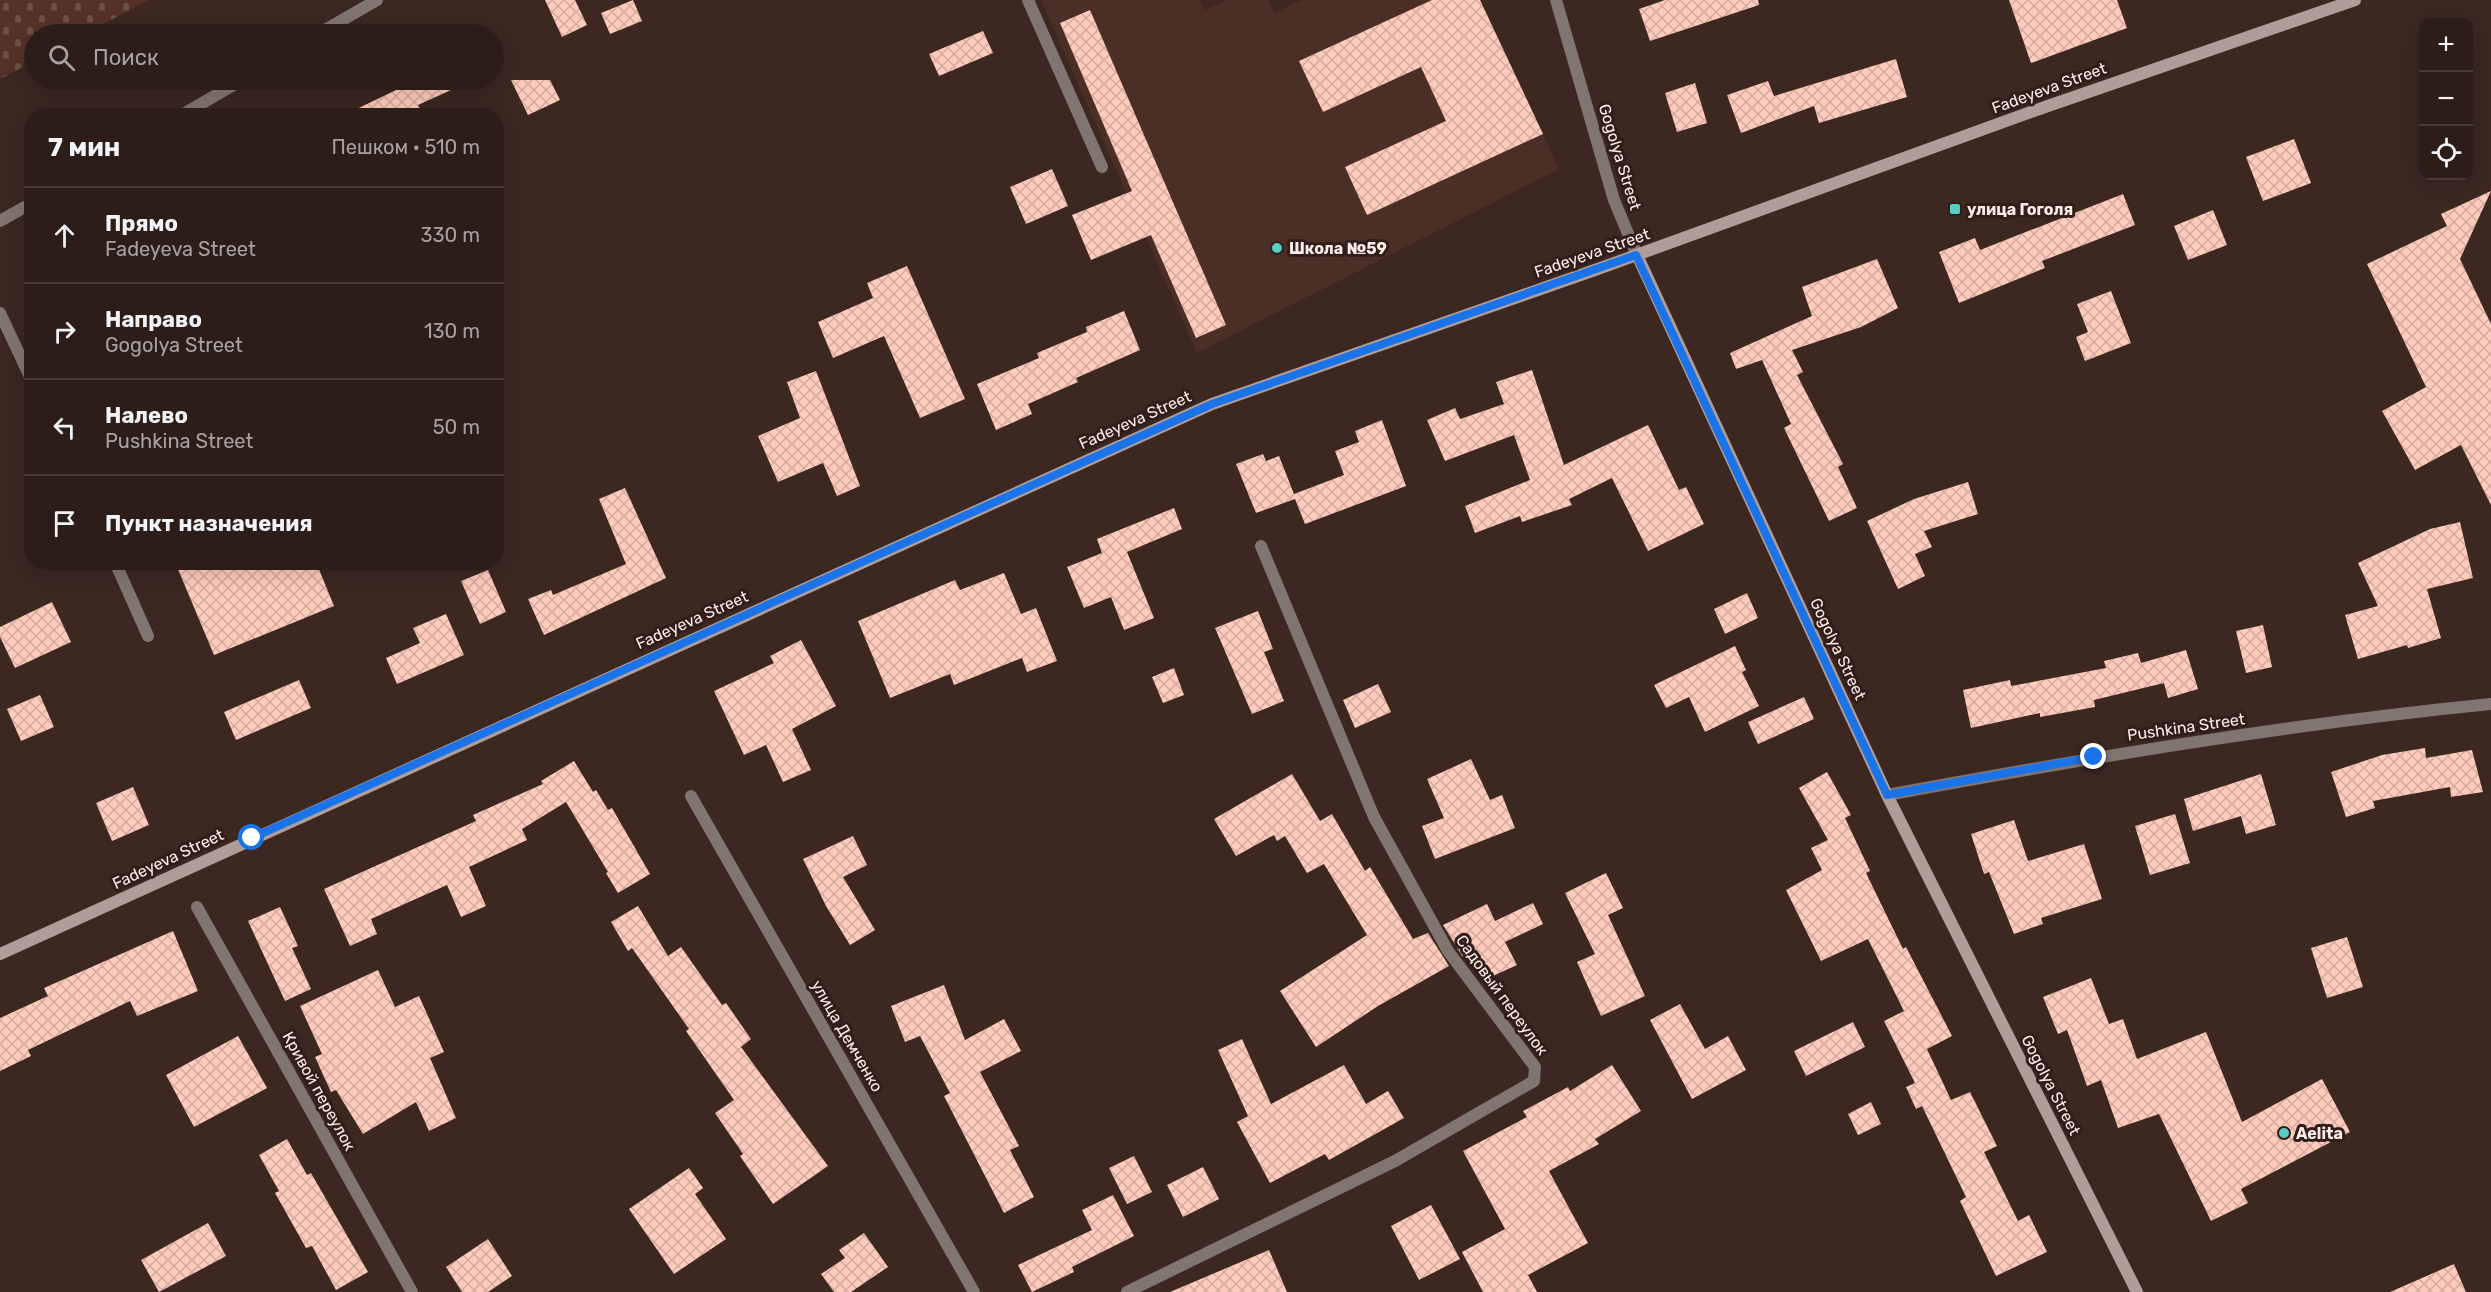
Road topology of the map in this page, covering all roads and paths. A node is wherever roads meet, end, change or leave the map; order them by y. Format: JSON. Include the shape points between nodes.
{"nodes":[{"id":1,"x":377,"y":0,"type":"edge"},
{"id":2,"x":1028,"y":0,"type":"edge"},
{"id":3,"x":1556,"y":0,"type":"edge"},
{"id":4,"x":2355,"y":0,"type":"edge"},
{"id":5,"x":335,"y":24,"type":"edge"},
{"id":6,"x":225,"y":90,"type":"edge"},
{"id":7,"x":194,"y":108,"type":"edge"},
{"id":8,"x":1102,"y":167,"type":"dead end"},
{"id":9,"x":24,"y":207,"type":"edge"},
{"id":10,"x":0,"y":221,"type":"edge"},
{"id":11,"x":1636,"y":255,"type":"junction"},
{"id":12,"x":0,"y":314,"type":"edge"},
{"id":13,"x":24,"y":364,"type":"edge"},
{"id":14,"x":1261,"y":546,"type":"dead end"},
{"id":15,"x":119,"y":570,"type":"edge"},
{"id":16,"x":148,"y":636,"type":"dead end"},
{"id":17,"x":2491,"y":704,"type":"edge"},
{"id":18,"x":1887,"y":795,"type":"junction"},
{"id":19,"x":691,"y":796,"type":"dead end"},
{"id":20,"x":196,"y":907,"type":"dead end"},
{"id":21,"x":0,"y":954,"type":"edge"},
{"id":22,"x":412,"y":1292,"type":"edge"},
{"id":23,"x":974,"y":1292,"type":"edge"},
{"id":24,"x":1127,"y":1292,"type":"edge"},
{"id":25,"x":2137,"y":1292,"type":"edge"}],
"edges":[{"from":1,"to":5,"type":"street"},
{"from":2,"to":8,"type":"street"},
{"from":3,"to":11,"type":"street","name":"Gogolya Street","via":[[1614,200]]},
{"from":4,"to":11,"type":"main road","name":"Fadeyeva Street"},
{"from":6,"to":7,"type":"street"},
{"from":9,"to":10,"type":"street"},
{"from":11,"to":18,"type":"main road","name":"Gogolya Street"},
{"from":11,"to":21,"type":"main road","name":"Fadeyeva Street","via":[[1212,404]]},
{"from":12,"to":13,"type":"street"},
{"from":14,"to":24,"type":"street","name":"Садовый переулок","via":[[1374,817],[1448,951],[1535,1067],[1534,1081],[1395,1161]]},
{"from":15,"to":16,"type":"street"},
{"from":17,"to":18,"type":"street","name":"Pushkina Street","via":[[2399,713],[2106,755]]},
{"from":18,"to":25,"type":"main road","name":"Gogolya Street"},
{"from":19,"to":23,"type":"street","name":"улица Демченко"},
{"from":20,"to":22,"type":"street","name":"Кривой переулок"}]}
